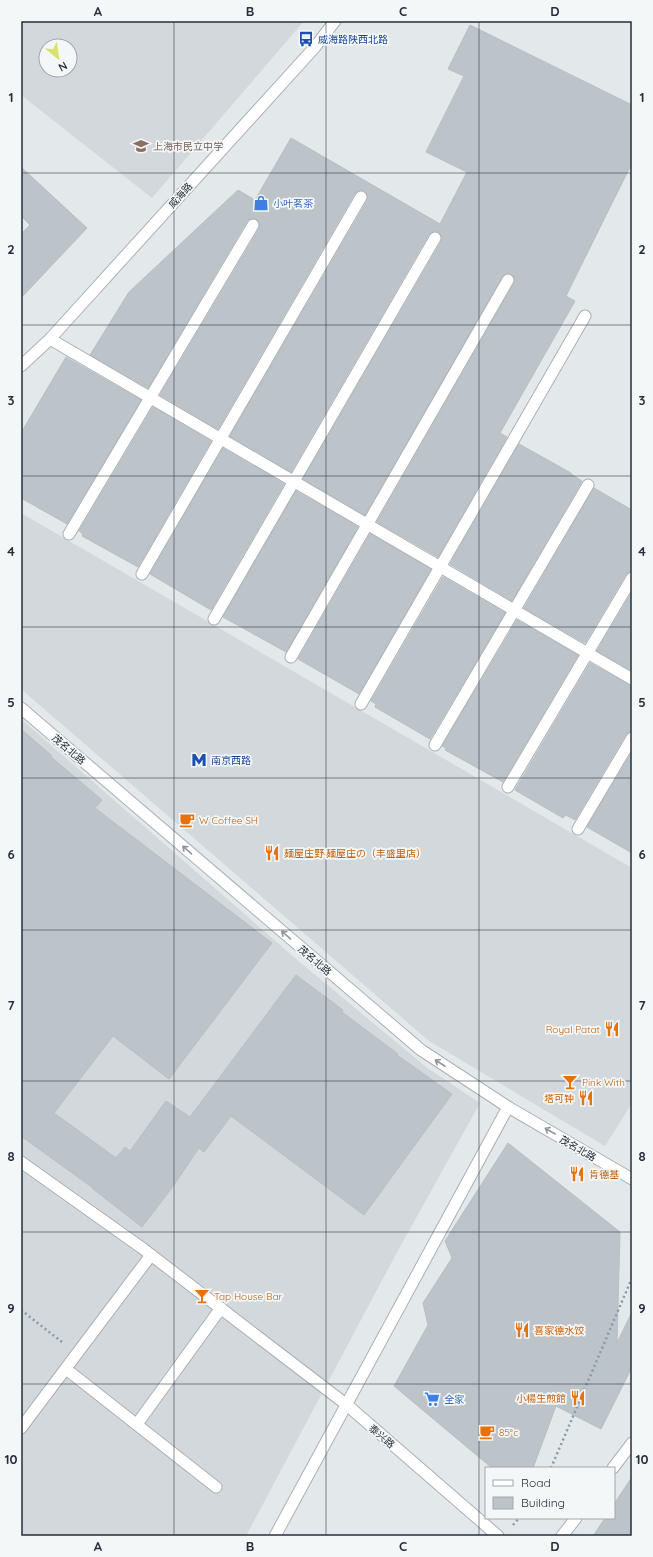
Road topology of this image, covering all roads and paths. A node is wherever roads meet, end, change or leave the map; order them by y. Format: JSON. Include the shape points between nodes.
{"nodes":[{"id":1,"x":335,"y":21,"type":"edge"},
{"id":2,"x":361,"y":197,"type":"dead end"},
{"id":3,"x":253,"y":225,"type":"dead end"},
{"id":4,"x":435,"y":238,"type":"dead end"},
{"id":5,"x":508,"y":280,"type":"dead end"},
{"id":6,"x":585,"y":316,"type":"dead end"},
{"id":7,"x":50,"y":339,"type":"junction"},
{"id":8,"x":21,"y":366,"type":"edge"},
{"id":9,"x":150,"y":398,"type":"junction"},
{"id":10,"x":221,"y":438,"type":"junction"},
{"id":11,"x":294,"y":481,"type":"junction"},
{"id":12,"x":588,"y":485,"type":"dead end"},
{"id":13,"x":368,"y":524,"type":"junction"},
{"id":14,"x":69,"y":534,"type":"dead end"},
{"id":15,"x":441,"y":567,"type":"junction"},
{"id":16,"x":142,"y":574,"type":"dead end"},
{"id":17,"x":632,"y":578,"type":"edge"},
{"id":18,"x":514,"y":610,"type":"junction"},
{"id":19,"x":214,"y":619,"type":"dead end"},
{"id":20,"x":588,"y":653,"type":"junction"},
{"id":21,"x":291,"y":657,"type":"dead end"},
{"id":22,"x":632,"y":679,"type":"edge"},
{"id":23,"x":361,"y":704,"type":"dead end"},
{"id":24,"x":21,"y":708,"type":"edge"},
{"id":25,"x":632,"y":738,"type":"edge"},
{"id":26,"x":435,"y":745,"type":"dead end"},
{"id":27,"x":508,"y":788,"type":"dead end"},
{"id":28,"x":578,"y":829,"type":"dead end"},
{"id":29,"x":508,"y":1107,"type":"junction"},
{"id":30,"x":21,"y":1162,"type":"edge"},
{"id":31,"x":632,"y":1180,"type":"edge"},
{"id":32,"x":151,"y":1255,"type":"junction"},
{"id":33,"x":632,"y":1278,"type":"edge"},
{"id":34,"x":221,"y":1308,"type":"junction"},
{"id":35,"x":21,"y":1310,"type":"edge"},
{"id":36,"x":77,"y":1353,"type":"junction"},
{"id":37,"x":66,"y":1368,"type":"junction"},
{"id":38,"x":347,"y":1405,"type":"junction"},
{"id":39,"x":137,"y":1424,"type":"junction"},
{"id":40,"x":21,"y":1428,"type":"edge"},
{"id":41,"x":632,"y":1443,"type":"edge"},
{"id":42,"x":551,"y":1467,"type":"edge"},
{"id":43,"x":614,"y":1467,"type":"edge"},
{"id":44,"x":216,"y":1487,"type":"dead end"},
{"id":45,"x":575,"y":1519,"type":"edge"},
{"id":46,"x":275,"y":1536,"type":"edge"},
{"id":47,"x":498,"y":1536,"type":"edge"},
{"id":48,"x":562,"y":1536,"type":"edge"}],
"edges":[{"from":1,"to":7,"type":"street","name":"威海路","via":[[315,47]]},
{"from":2,"to":10,"type":"street"},
{"from":3,"to":9,"type":"street"},
{"from":4,"to":11,"type":"street"},
{"from":5,"to":13,"type":"street"},
{"from":6,"to":15,"type":"street"},
{"from":7,"to":8,"type":"street","name":"威海路"},
{"from":7,"to":9,"type":"street"},
{"from":9,"to":10,"type":"street"},
{"from":9,"to":14,"type":"street"},
{"from":10,"to":11,"type":"street"},
{"from":10,"to":16,"type":"street"},
{"from":11,"to":13,"type":"street"},
{"from":11,"to":19,"type":"street"},
{"from":12,"to":18,"type":"street"},
{"from":13,"to":15,"type":"street"},
{"from":13,"to":21,"type":"street"},
{"from":15,"to":18,"type":"street"},
{"from":15,"to":23,"type":"street"},
{"from":17,"to":20,"type":"street"},
{"from":18,"to":20,"type":"street"},
{"from":18,"to":26,"type":"street"},
{"from":20,"to":22,"type":"street"},
{"from":20,"to":27,"type":"street"},
{"from":29,"to":24,"type":"street","name":"茂名北路","one_way":true,"via":[[421,1050]]},
{"from":25,"to":28,"type":"street"},
{"from":31,"to":29,"type":"street","name":"茂名北路","one_way":true},
{"from":29,"to":38,"type":"street"},
{"from":30,"to":32,"type":"street","name":"泰兴路"},
{"from":32,"to":34,"type":"street","name":"泰兴路"},
{"from":32,"to":36,"type":"street"},
{"from":33,"to":42,"type":"path"},
{"from":34,"to":38,"type":"street","name":"泰兴路"},
{"from":34,"to":39,"type":"street"},
{"from":35,"to":36,"type":"path"},
{"from":36,"to":37,"type":"street"},
{"from":37,"to":39,"type":"street"},
{"from":37,"to":40,"type":"street"},
{"from":38,"to":46,"type":"street"},
{"from":38,"to":47,"type":"street","name":"泰兴路"},
{"from":39,"to":44,"type":"street"},
{"from":41,"to":43,"type":"street"},
{"from":45,"to":48,"type":"street"}]}
